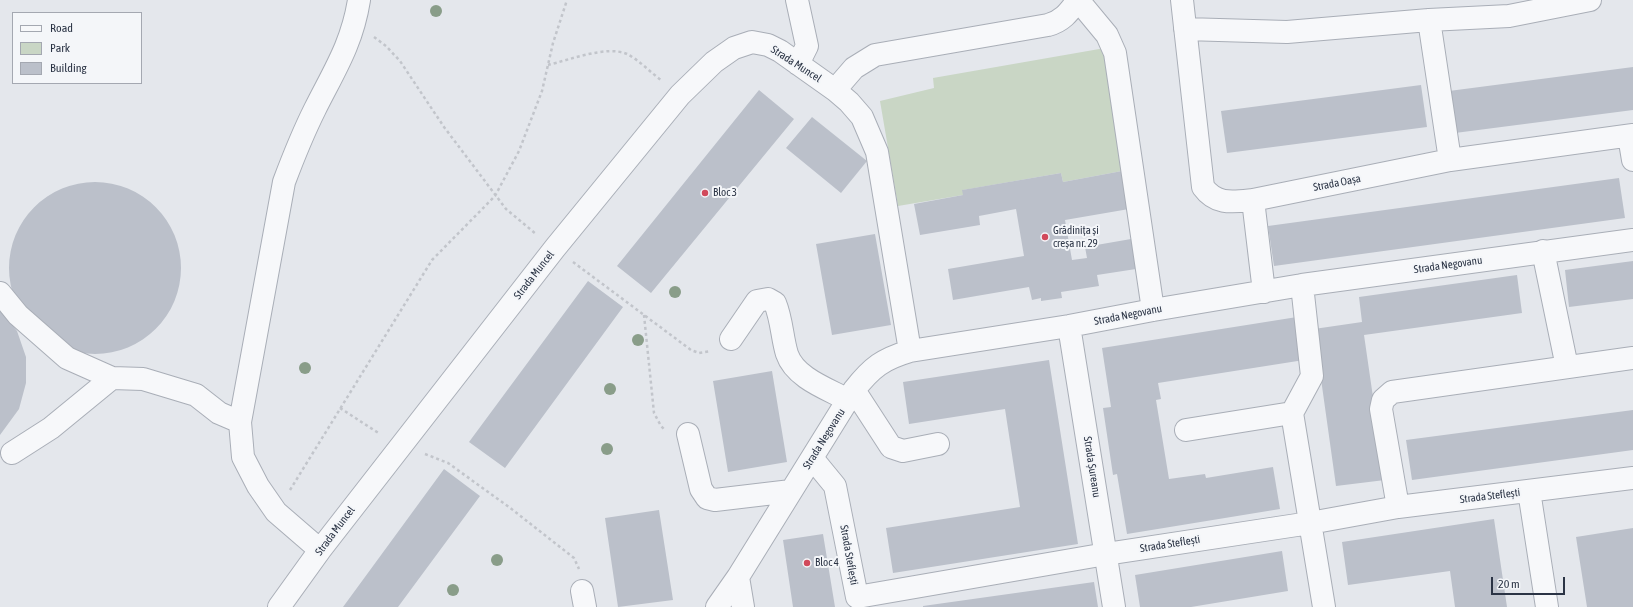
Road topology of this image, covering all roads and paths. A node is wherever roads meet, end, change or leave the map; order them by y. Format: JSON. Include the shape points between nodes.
{"nodes":[{"id":1,"x":359,"y":0,"type":"edge"},
{"id":2,"x":567,"y":0,"type":"edge"},
{"id":3,"x":1078,"y":0,"type":"edge"},
{"id":4,"x":1182,"y":0,"type":"edge"},
{"id":5,"x":1590,"y":0,"type":"edge"},
{"id":6,"x":803,"y":1,"type":"edge"},
{"id":7,"x":1429,"y":20,"type":"junction"},
{"id":8,"x":1185,"y":29,"type":"junction"},
{"id":9,"x":353,"y":30,"type":"junction"},
{"id":10,"x":798,"y":64,"type":"junction"},
{"id":11,"x":548,"y":65,"type":"junction"},
{"id":12,"x":835,"y":90,"type":"junction"},
{"id":13,"x":680,"y":95,"type":"junction"},
{"id":14,"x":1631,"y":135,"type":"edge"},
{"id":15,"x":1450,"y":160,"type":"junction"},
{"id":16,"x":1633,"y":160,"type":"edge"},
{"id":17,"x":495,"y":196,"type":"junction"},
{"id":18,"x":1253,"y":200,"type":"junction"},
{"id":19,"x":1633,"y":240,"type":"edge"},
{"id":20,"x":555,"y":248,"type":"junction"},
{"id":21,"x":1543,"y":251,"type":"junction"},
{"id":22,"x":1302,"y":286,"type":"junction"},
{"id":23,"x":1264,"y":292,"type":"junction"},
{"id":24,"x":0,"y":293,"type":"edge"},
{"id":25,"x":1153,"y":310,"type":"junction"},
{"id":26,"x":644,"y":314,"type":"junction"},
{"id":27,"x":1069,"y":326,"type":"junction"},
{"id":28,"x":731,"y":339,"type":"joint"},
{"id":29,"x":910,"y":351,"type":"junction"},
{"id":30,"x":1633,"y":358,"type":"edge"},
{"id":31,"x":1567,"y":367,"type":"junction"},
{"id":32,"x":112,"y":378,"type":"junction"},
{"id":33,"x":851,"y":395,"type":"junction"},
{"id":34,"x":340,"y":408,"type":"junction"},
{"id":35,"x":1292,"y":413,"type":"junction"},
{"id":36,"x":240,"y":422,"type":"junction"},
{"id":37,"x":1186,"y":430,"type":"dead end"},
{"id":38,"x":688,"y":434,"type":"joint"},
{"id":39,"x":938,"y":444,"type":"dead end"},
{"id":40,"x":400,"y":446,"type":"junction"},
{"id":41,"x":12,"y":453,"type":"dead end"},
{"id":42,"x":812,"y":458,"type":"junction"},
{"id":43,"x":1633,"y":478,"type":"edge"},
{"id":44,"x":791,"y":491,"type":"junction"},
{"id":45,"x":1529,"y":491,"type":"junction"},
{"id":46,"x":1398,"y":507,"type":"junction"},
{"id":47,"x":276,"y":512,"type":"junction"},
{"id":48,"x":1310,"y":523,"type":"junction"},
{"id":49,"x":320,"y":550,"type":"junction"},
{"id":50,"x":1106,"y":554,"type":"junction"},
{"id":51,"x":738,"y":577,"type":"junction"},
{"id":52,"x":584,"y":599,"type":"edge"},
{"id":53,"x":858,"y":602,"type":"edge"},
{"id":54,"x":279,"y":607,"type":"edge"},
{"id":55,"x":717,"y":607,"type":"edge"},
{"id":56,"x":743,"y":607,"type":"edge"},
{"id":57,"x":1114,"y":607,"type":"edge"},
{"id":58,"x":1324,"y":607,"type":"edge"},
{"id":59,"x":1547,"y":607,"type":"edge"}],
"edges":[{"from":1,"to":9,"type":"street"},
{"from":2,"to":11,"type":"path"},
{"from":3,"to":12,"type":"street","via":[[1059,22],[1048,25],[875,55],[854,68]]},
{"from":3,"to":25,"type":"street","via":[[1107,34],[1115,53]]},
{"from":4,"to":8,"type":"street","name":"Strada Oașa"},
{"from":5,"to":7,"type":"street","via":[[1509,16]]},
{"from":6,"to":10,"type":"street","via":[[807,46]]},
{"from":7,"to":8,"type":"street","via":[[1286,32]]},
{"from":7,"to":15,"type":"street"},
{"from":8,"to":18,"type":"street","name":"Strada Oașa","via":[[1203,187],[1216,200],[1227,203]]},
{"from":9,"to":17,"type":"path","via":[[370,34],[400,61],[420,93]]},
{"from":9,"to":36,"type":"street","via":[[343,58],[294,153],[284,182]]},
{"from":10,"to":12,"type":"street","name":"Strada Muncel"},
{"from":10,"to":13,"type":"street","name":"Strada Muncel","via":[[768,45],[752,42],[734,48],[714,62]]},
{"from":11,"to":13,"type":"path","via":[[605,51],[619,51],[628,54]]},
{"from":11,"to":17,"type":"path","via":[[542,91],[519,151]]},
{"from":12,"to":29,"type":"street","name":"Strada Muncel","via":[[862,117],[877,152]]},
{"from":13,"to":20,"type":"street","name":"Strada Muncel"},
{"from":14,"to":15,"type":"street","name":"Strada Oașa"},
{"from":14,"to":16,"type":"street"},
{"from":15,"to":18,"type":"street","name":"Strada Oașa"},
{"from":17,"to":20,"type":"path","via":[[514,217]]},
{"from":17,"to":34,"type":"path","via":[[432,260]]},
{"from":18,"to":23,"type":"street"},
{"from":19,"to":21,"type":"street","name":"Strada Negovanu"},
{"from":20,"to":26,"type":"path"},
{"from":20,"to":40,"type":"street","name":"Strada Muncel"},
{"from":21,"to":22,"type":"street","name":"Strada Negovanu"},
{"from":21,"to":31,"type":"street"},
{"from":22,"to":23,"type":"street","name":"Strada Negovanu"},
{"from":22,"to":35,"type":"street","via":[[1312,376]]},
{"from":23,"to":25,"type":"street","name":"Strada Negovanu"},
{"from":24,"to":32,"type":"street","via":[[18,315],[67,358]]},
{"from":25,"to":27,"type":"street","name":"Strada Negovanu"},
{"from":26,"to":28,"type":"path","via":[[691,350],[699,353],[722,349]]},
{"from":26,"to":38,"type":"path","via":[[654,413],[661,426],[668,432]]},
{"from":27,"to":29,"type":"street","name":"Strada Negovanu"},
{"from":27,"to":50,"type":"street","name":"Strada Șureanu"},
{"from":28,"to":33,"type":"street","via":[[757,301],[768,299],[776,303],[793,366],[803,375]]},
{"from":29,"to":33,"type":"street","name":"Strada Negovanu","via":[[877,365],[866,374]]},
{"from":30,"to":31,"type":"street"},
{"from":31,"to":46,"type":"street","via":[[1392,392],[1383,400],[1381,410]]},
{"from":32,"to":36,"type":"street","via":[[143,379],[196,395],[219,413]]},
{"from":32,"to":41,"type":"street","via":[[51,428]]},
{"from":33,"to":39,"type":"street","via":[[891,447],[903,451]]},
{"from":33,"to":42,"type":"street","name":"Strada Negovanu"},
{"from":34,"to":40,"type":"path"},
{"from":34,"to":47,"type":"path"},
{"from":35,"to":37,"type":"street"},
{"from":35,"to":48,"type":"street"},
{"from":36,"to":47,"type":"street","via":[[243,457],[258,486]]},
{"from":38,"to":44,"type":"street","via":[[701,489],[707,498],[715,500]]},
{"from":40,"to":49,"type":"street","name":"Strada Muncel"},
{"from":40,"to":52,"type":"path","via":[[448,463],[567,551],[578,565]]},
{"from":42,"to":44,"type":"street","name":"Strada Negovanu"},
{"from":42,"to":53,"type":"street","name":"Strada Steflești","via":[[835,486]]},
{"from":43,"to":45,"type":"street","name":"Strada Steflești"},
{"from":44,"to":51,"type":"street","name":"Strada Negovanu"},
{"from":45,"to":46,"type":"street","name":"Strada Steflești"},
{"from":45,"to":59,"type":"street"},
{"from":46,"to":48,"type":"street","name":"Strada Steflești"},
{"from":47,"to":49,"type":"street"},
{"from":48,"to":50,"type":"street","name":"Strada Steflești"},
{"from":48,"to":58,"type":"street"},
{"from":49,"to":54,"type":"street","name":"Strada Muncel"},
{"from":50,"to":53,"type":"street","name":"Strada Steflești"},
{"from":50,"to":57,"type":"street","name":"Strada Șureanu"},
{"from":51,"to":55,"type":"street","name":"Strada Negovanu"},
{"from":51,"to":56,"type":"street"}]}
